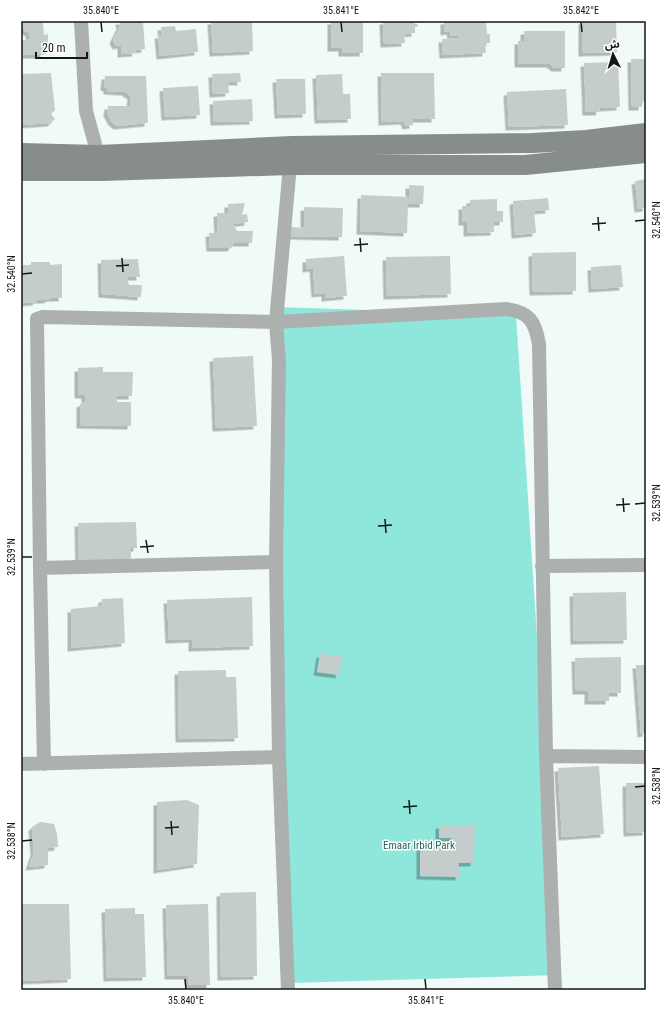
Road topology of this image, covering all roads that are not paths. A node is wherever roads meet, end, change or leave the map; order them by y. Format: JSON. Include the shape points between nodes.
{"nodes":[{"id":1,"x":81,"y":21,"type":"edge"},
{"id":2,"x":646,"y":133,"type":"edge"},
{"id":3,"x":646,"y":152,"type":"edge"},
{"id":4,"x":21,"y":153,"type":"edge"},
{"id":5,"x":100,"y":163,"type":"junction"},
{"id":6,"x":290,"y":165,"type":"junction"},
{"id":7,"x":21,"y":171,"type":"edge"},
{"id":8,"x":276,"y":322,"type":"junction"},
{"id":9,"x":276,"y":562,"type":"junction"},
{"id":10,"x":646,"y":564,"type":"edge"},
{"id":11,"x":542,"y":566,"type":"junction"},
{"id":12,"x":40,"y":568,"type":"junction"},
{"id":13,"x":546,"y":756,"type":"junction"},
{"id":14,"x":646,"y":756,"type":"edge"},
{"id":15,"x":279,"y":757,"type":"junction"},
{"id":16,"x":21,"y":764,"type":"edge"},
{"id":17,"x":44,"y":764,"type":"junction"},
{"id":18,"x":288,"y":990,"type":"edge"},
{"id":19,"x":555,"y":990,"type":"edge"}],
"edges":[{"from":1,"to":5,"type":"street","via":[[86,111]]},
{"from":2,"to":5,"type":"street","via":[[532,143],[292,146]]},
{"from":3,"to":6,"type":"street","via":[[525,165]]},
{"from":4,"to":5,"type":"street"},
{"from":5,"to":6,"type":"street"},
{"from":5,"to":7,"type":"street"},
{"from":6,"to":8,"type":"street"},
{"from":8,"to":9,"type":"street","via":[[279,360]]},
{"from":8,"to":11,"type":"street","via":[[506,309],[518,311],[530,318],[539,344]]},
{"from":8,"to":12,"type":"street","via":[[43,317],[37,319]]},
{"from":9,"to":12,"type":"street"},
{"from":9,"to":15,"type":"street"},
{"from":10,"to":11,"type":"street"},
{"from":11,"to":13,"type":"street"},
{"from":12,"to":17,"type":"street"},
{"from":13,"to":14,"type":"street"},
{"from":13,"to":19,"type":"street"},
{"from":15,"to":17,"type":"street"},
{"from":15,"to":18,"type":"street"},
{"from":16,"to":17,"type":"street"}]}
